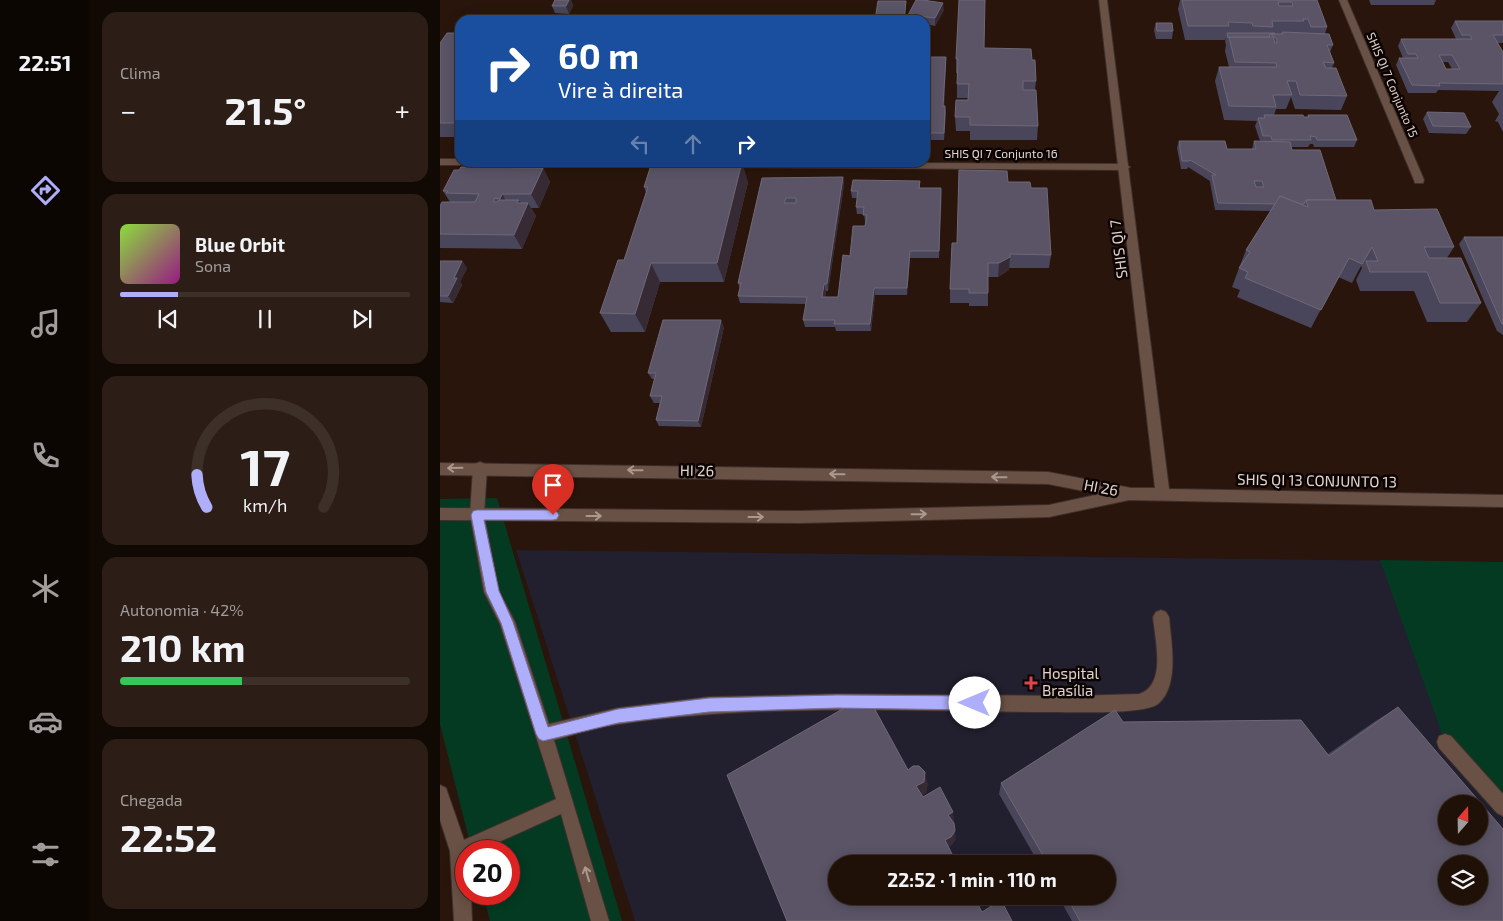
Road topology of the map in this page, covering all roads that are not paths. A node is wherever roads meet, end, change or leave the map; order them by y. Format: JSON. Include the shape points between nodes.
{"nodes":[{"id":1,"x":1103,"y":0,"type":"edge"},
{"id":2,"x":1343,"y":0,"type":"edge"},
{"id":3,"x":440,"y":162,"type":"edge"},
{"id":4,"x":455,"y":162,"type":"edge"},
{"id":5,"x":930,"y":166,"type":"edge"},
{"id":6,"x":1124,"y":167,"type":"junction"},
{"id":7,"x":1419,"y":180,"type":"dead end"},
{"id":8,"x":480,"y":468,"type":"junction"},
{"id":9,"x":440,"y":469,"type":"edge"},
{"id":10,"x":1131,"y":494,"type":"junction"},
{"id":11,"x":1163,"y":495,"type":"junction"},
{"id":12,"x":1503,"y":501,"type":"edge"},
{"id":13,"x":440,"y":514,"type":"edge"},
{"id":14,"x":477,"y":515,"type":"junction"},
{"id":15,"x":1161,"y":617,"type":"dead end"},
{"id":16,"x":543,"y":734,"type":"junction"},
{"id":17,"x":1445,"y":742,"type":"dead end"},
{"id":18,"x":440,"y":794,"type":"edge"},
{"id":19,"x":566,"y":804,"type":"junction"},
{"id":20,"x":1503,"y":806,"type":"edge"},
{"id":21,"x":483,"y":840,"type":"edge"},
{"id":22,"x":455,"y":842,"type":"edge"},
{"id":23,"x":462,"y":905,"type":"edge"},
{"id":24,"x":463,"y":921,"type":"edge"},
{"id":25,"x":600,"y":921,"type":"edge"}],
"edges":[{"from":1,"to":6,"type":"street","name":"SHIS QI 7"},
{"from":2,"to":7,"type":"street","name":"SHIS QI 7 Conjunto 15"},
{"from":3,"to":4,"type":"street"},
{"from":5,"to":6,"type":"street","name":"SHIS QI 7 Conjunto 16"},
{"from":6,"to":11,"type":"street","name":"SHIS QI 7"},
{"from":8,"to":9,"type":"street","name":"HI 26","one_way":true},
{"from":10,"to":8,"type":"street","name":"HI 26","one_way":true,"via":[[1048,478]]},
{"from":8,"to":14,"type":"street"},
{"from":10,"to":11,"type":"street","name":"SHIS QI 13 CONJUNTO 13"},
{"from":14,"to":10,"type":"street","name":"HI 26","one_way":true,"via":[[800,517],[1049,511]]},
{"from":11,"to":12,"type":"street","name":"SHIS QI 13 CONJUNTO 13"},
{"from":13,"to":14,"type":"street","name":"HI 26"},
{"from":14,"to":16,"type":"street","via":[[492,592],[507,622]]},
{"from":15,"to":16,"type":"street","via":[[1165,667],[1161,687],[1152,698],[1139,702],[709,705],[618,716]]},
{"from":16,"to":19,"type":"street"},
{"from":17,"to":20,"type":"street"},
{"from":18,"to":22,"type":"street"},
{"from":19,"to":21,"type":"street"},
{"from":25,"to":19,"type":"street","one_way":true},
{"from":23,"to":24,"type":"street"}]}
